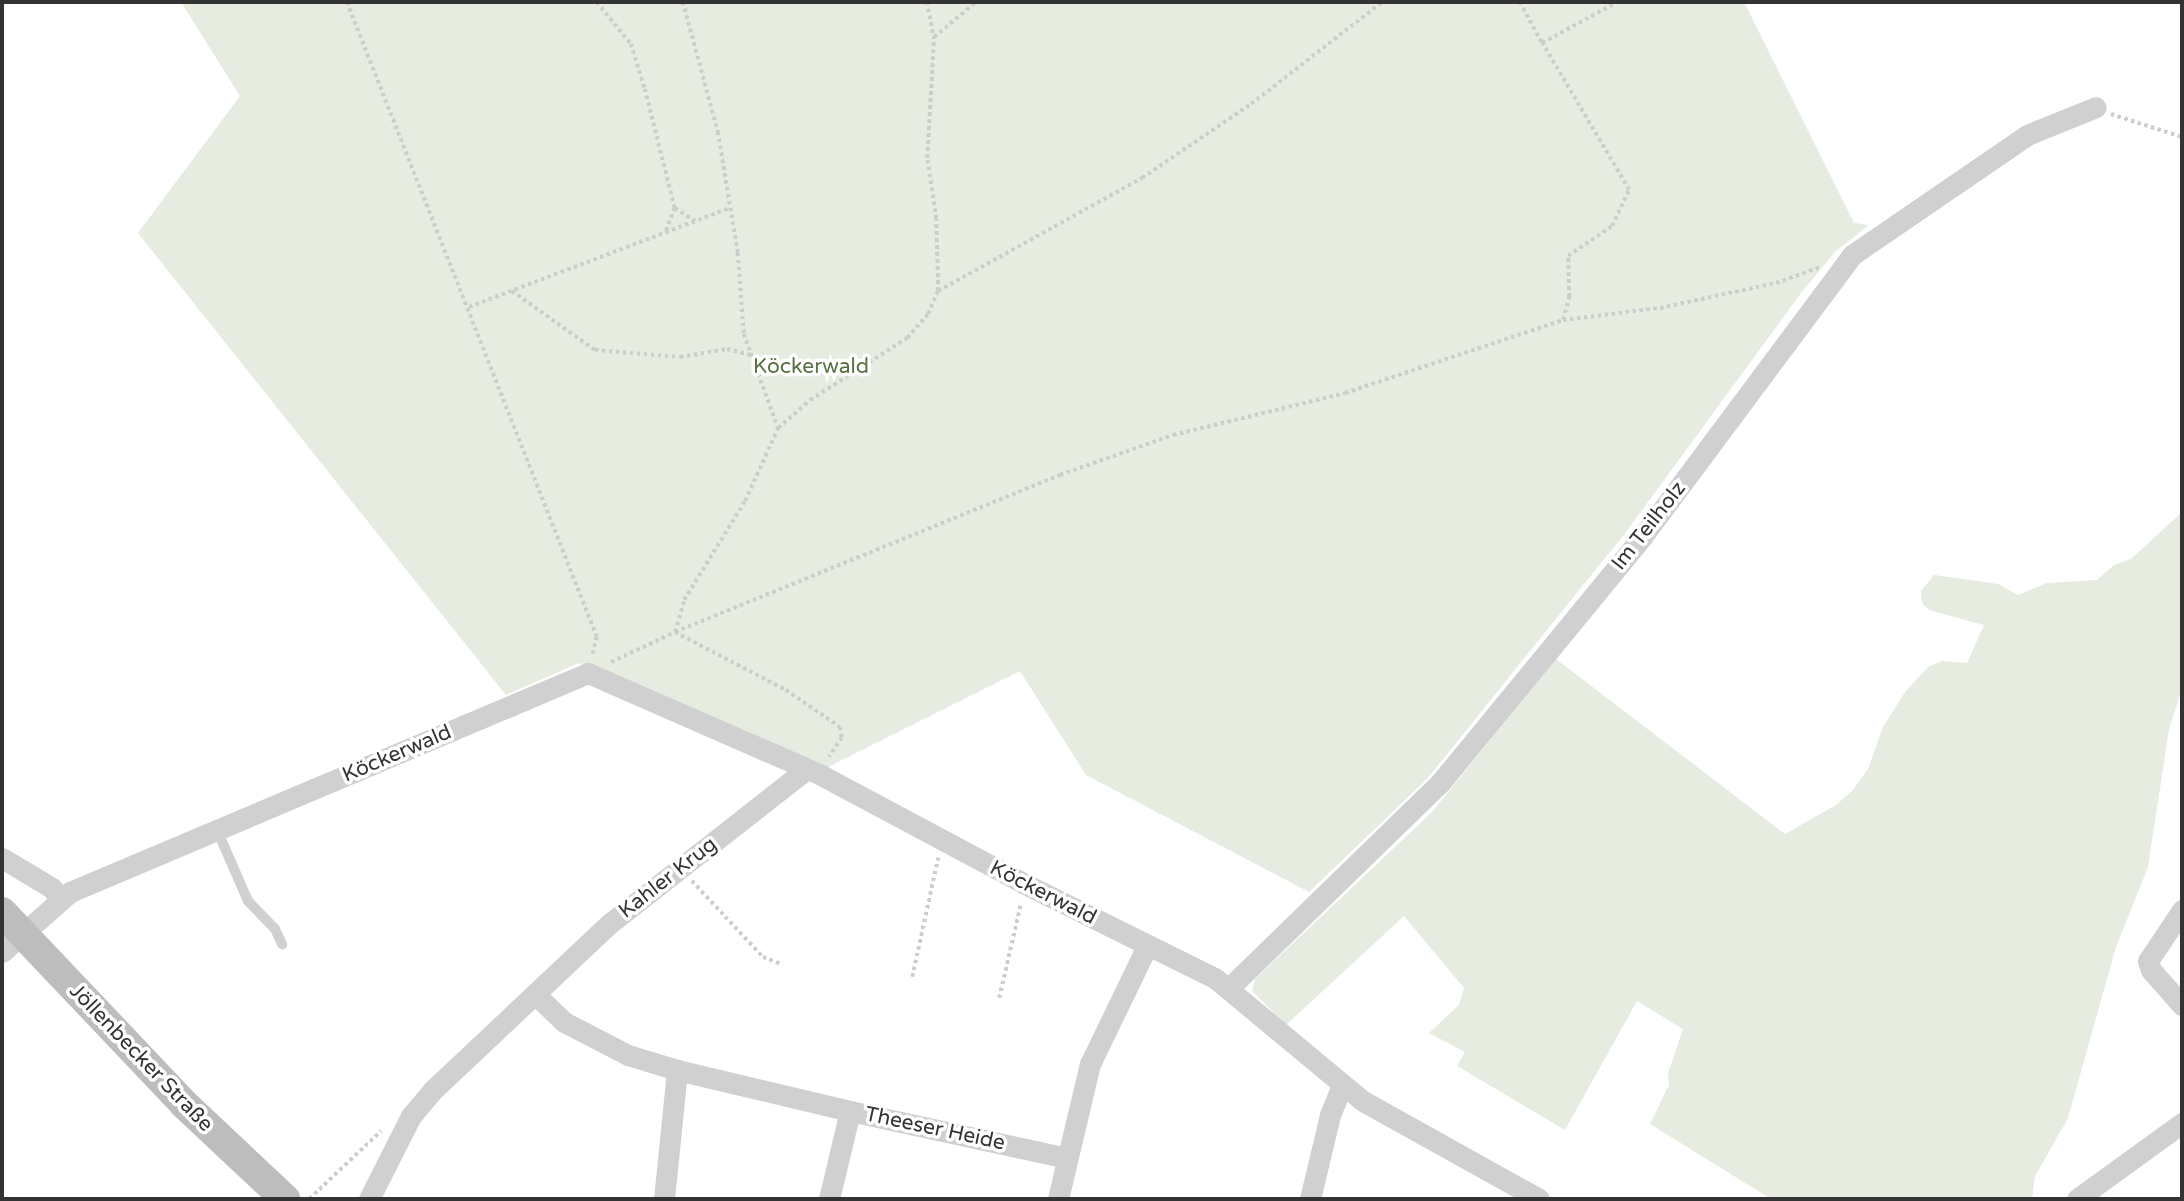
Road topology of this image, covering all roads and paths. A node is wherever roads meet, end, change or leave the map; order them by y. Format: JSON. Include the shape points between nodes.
{"nodes":[{"id":1,"x":347,"y":2,"type":"edge"},
{"id":2,"x":597,"y":2,"type":"edge"},
{"id":3,"x":683,"y":2,"type":"edge"},
{"id":4,"x":927,"y":2,"type":"edge"},
{"id":5,"x":976,"y":2,"type":"edge"},
{"id":6,"x":1382,"y":2,"type":"edge"},
{"id":7,"x":1520,"y":2,"type":"edge"},
{"id":8,"x":1617,"y":2,"type":"edge"},
{"id":9,"x":934,"y":37,"type":"junction"},
{"id":10,"x":1542,"y":43,"type":"junction"},
{"id":11,"x":2096,"y":107,"type":"joint"},
{"id":12,"x":2182,"y":137,"type":"edge"},
{"id":13,"x":675,"y":208,"type":"junction"},
{"id":14,"x":730,"y":208,"type":"junction"},
{"id":15,"x":695,"y":221,"type":"junction"},
{"id":16,"x":666,"y":232,"type":"junction"},
{"id":17,"x":1852,"y":255,"type":"junction"},
{"id":18,"x":512,"y":291,"type":"junction"},
{"id":19,"x":938,"y":291,"type":"junction"},
{"id":20,"x":469,"y":307,"type":"junction"},
{"id":21,"x":1563,"y":320,"type":"junction"},
{"id":22,"x":751,"y":355,"type":"junction"},
{"id":23,"x":778,"y":428,"type":"junction"},
{"id":24,"x":675,"y":632,"type":"junction"},
{"id":25,"x":588,"y":673,"type":"junction"},
{"id":26,"x":812,"y":771,"type":"junction"},
{"id":27,"x":217,"y":830,"type":"junction"},
{"id":28,"x":942,"y":839,"type":"junction"},
{"id":29,"x":2,"y":858,"type":"edge"},
{"id":30,"x":681,"y":866,"type":"junction"},
{"id":31,"x":1025,"y":884,"type":"junction"},
{"id":32,"x":60,"y":899,"type":"junction"},
{"id":33,"x":2182,"y":910,"type":"edge"},
{"id":34,"x":8,"y":932,"type":"edge"},
{"id":35,"x":282,"y":944,"type":"dead end"},
{"id":36,"x":1147,"y":946,"type":"junction"},
{"id":37,"x":781,"y":964,"type":"dead end"},
{"id":38,"x":912,"y":977,"type":"dead end"},
{"id":39,"x":1230,"y":987,"type":"junction"},
{"id":40,"x":535,"y":994,"type":"junction"},
{"id":41,"x":999,"y":998,"type":"dead end"},
{"id":42,"x":2182,"y":1005,"type":"edge"},
{"id":43,"x":677,"y":1070,"type":"junction"},
{"id":44,"x":1342,"y":1086,"type":"junction"},
{"id":45,"x":850,"y":1111,"type":"junction"},
{"id":46,"x":2182,"y":1123,"type":"edge"},
{"id":47,"x":386,"y":1126,"type":"dead end"},
{"id":48,"x":1067,"y":1158,"type":"junction"},
{"id":49,"x":285,"y":1199,"type":"edge"},
{"id":50,"x":309,"y":1199,"type":"edge"},
{"id":51,"x":369,"y":1199,"type":"edge"},
{"id":52,"x":664,"y":1199,"type":"edge"},
{"id":53,"x":829,"y":1199,"type":"edge"},
{"id":54,"x":1058,"y":1199,"type":"edge"},
{"id":55,"x":1310,"y":1199,"type":"edge"},
{"id":56,"x":1539,"y":1199,"type":"edge"},
{"id":57,"x":2077,"y":1199,"type":"edge"}],
"edges":[{"from":1,"to":20,"type":"path"},
{"from":2,"to":13,"type":"path","via":[[631,44]]},
{"from":3,"to":14,"type":"path","via":[[718,132]]},
{"from":4,"to":9,"type":"path"},
{"from":5,"to":9,"type":"path"},
{"from":6,"to":19,"type":"path","via":[[1251,104],[1142,178]]},
{"from":7,"to":10,"type":"path"},
{"from":8,"to":10,"type":"path"},
{"from":9,"to":19,"type":"path","via":[[927,158],[936,219]]},
{"from":10,"to":21,"type":"path","via":[[1629,190],[1612,226],[1568,256],[1569,297]]},
{"from":11,"to":12,"type":"path","via":[[2131,123]]},
{"from":11,"to":17,"type":"street","name":"Im Teilholz","via":[[2027,135]]},
{"from":13,"to":15,"type":"path"},
{"from":13,"to":16,"type":"path"},
{"from":14,"to":15,"type":"path"},
{"from":14,"to":22,"type":"path","via":[[744,334]]},
{"from":15,"to":16,"type":"path"},
{"from":16,"to":18,"type":"path"},
{"from":17,"to":21,"type":"path","via":[[1776,283],[1660,308]]},
{"from":17,"to":39,"type":"street","name":"Im Teilholz","via":[[1642,537],[1440,783]]},
{"from":18,"to":20,"type":"path"},
{"from":18,"to":22,"type":"path","via":[[595,350],[680,357],[727,349]]},
{"from":19,"to":23,"type":"path","via":[[928,314],[907,338],[810,400]]},
{"from":20,"to":25,"type":"path","via":[[597,637]]},
{"from":21,"to":24,"type":"path","via":[[1345,393],[1135,448]]},
{"from":22,"to":23,"type":"path"},
{"from":23,"to":24,"type":"path","via":[[745,501],[684,600]]},
{"from":24,"to":25,"type":"path"},
{"from":24,"to":26,"type":"path","via":[[786,690],[840,727],[842,738]]},
{"from":25,"to":26,"type":"street","name":"Köckerwald"},
{"from":25,"to":27,"type":"street","name":"Köckerwald"},
{"from":26,"to":28,"type":"street","name":"Köckerwald"},
{"from":26,"to":30,"type":"street","name":"Kahler Krug"},
{"from":27,"to":32,"type":"street","name":"Köckerwald"},
{"from":27,"to":35,"type":"lane","via":[[248,901],[275,929]]},
{"from":28,"to":31,"type":"street","name":"Köckerwald"},
{"from":28,"to":38,"type":"path"},
{"from":29,"to":32,"type":"street","via":[[52,888]]},
{"from":30,"to":37,"type":"path","via":[[763,957]]},
{"from":30,"to":40,"type":"street","name":"Kahler Krug","via":[[609,924]]},
{"from":31,"to":36,"type":"street","name":"Köckerwald"},
{"from":31,"to":41,"type":"path"},
{"from":32,"to":34,"type":"street","name":"Köckerwald"},
{"from":33,"to":42,"type":"street","via":[[2148,961]]},
{"from":34,"to":49,"type":"main road","name":"Jöllenbecker Straße"},
{"from":36,"to":39,"type":"street","name":"Köckerwald"},
{"from":36,"to":48,"type":"street","via":[[1094,1054]]},
{"from":39,"to":44,"type":"street","name":"Köckerwald"},
{"from":40,"to":43,"type":"street","via":[[577,1030],[628,1055]]},
{"from":40,"to":51,"type":"street","name":"Kahler Krug","via":[[422,1102]]},
{"from":43,"to":45,"type":"street"},
{"from":43,"to":52,"type":"street"},
{"from":44,"to":55,"type":"street","via":[[1330,1115]]},
{"from":44,"to":56,"type":"street","name":"Köckerwald"},
{"from":45,"to":48,"type":"street","name":"Theeser Heide"},
{"from":45,"to":53,"type":"street","name":"Theeser Heide"},
{"from":46,"to":57,"type":"street"},
{"from":47,"to":50,"type":"path"},
{"from":48,"to":54,"type":"street"}]}
